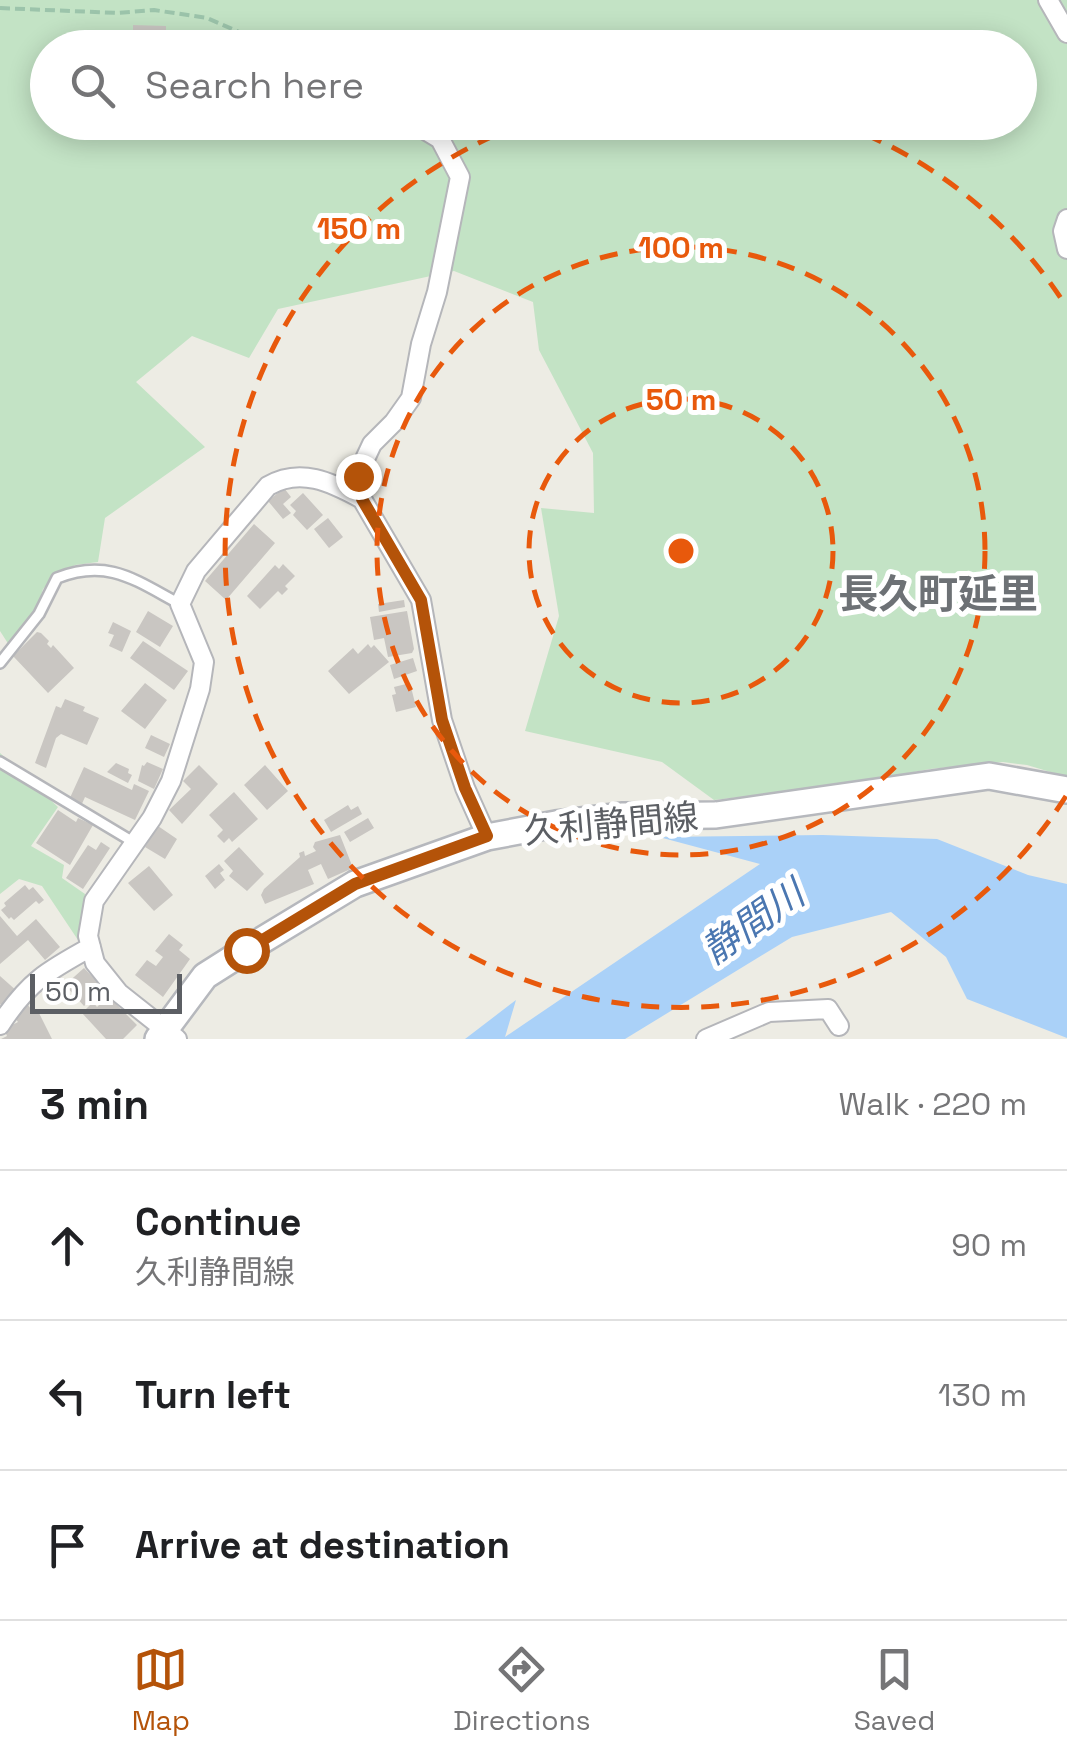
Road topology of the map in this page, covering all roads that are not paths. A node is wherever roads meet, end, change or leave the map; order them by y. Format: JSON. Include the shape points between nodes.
{"nodes":[{"id":1,"x":1048,"y":0,"type":"edge"},
{"id":2,"x":1067,"y":33,"type":"edge"},
{"id":3,"x":441,"y":140,"type":"edge"},
{"id":4,"x":1067,"y":219,"type":"edge"},
{"id":5,"x":1067,"y":249,"type":"edge"},
{"id":6,"x":362,"y":499,"type":"junction"},
{"id":7,"x":180,"y":604,"type":"junction"},
{"id":8,"x":0,"y":662,"type":"edge"},
{"id":9,"x":0,"y":762,"type":"edge"},
{"id":10,"x":1067,"y":790,"type":"edge"},
{"id":11,"x":487,"y":836,"type":"junction"},
{"id":12,"x":135,"y":842,"type":"junction"},
{"id":13,"x":91,"y":947,"type":"junction"},
{"id":14,"x":0,"y":1025,"type":"edge"},
{"id":15,"x":839,"y":1026,"type":"dead end"},
{"id":16,"x":166,"y":1036,"type":"edge"},
{"id":17,"x":706,"y":1039,"type":"edge"}],
"edges":[{"from":1,"to":2,"type":"street"},
{"from":3,"to":6,"type":"street","via":[[460,177],[437,292],[411,398],[372,444],[358,476]]},
{"from":4,"to":5,"type":"street"},
{"from":6,"to":7,"type":"street","via":[[337,485],[283,477],[196,571]]},
{"from":6,"to":11,"type":"street","via":[[421,600],[442,720]]},
{"from":7,"to":8,"type":"lane","via":[[109,570],[82,568],[57,578],[39,614]]},
{"from":7,"to":12,"type":"street","via":[[204,662],[200,689],[171,782]]},
{"from":9,"to":12,"type":"lane"},
{"from":10,"to":11,"type":"main road","name":"久利静間線","via":[[989,776],[716,815],[624,816]]},
{"from":11,"to":16,"type":"main road","name":"久利静間線","via":[[355,884],[205,976]]},
{"from":12,"to":13,"type":"street","via":[[94,901]]},
{"from":13,"to":14,"type":"street","via":[[26,988]]},
{"from":13,"to":16,"type":"street","via":[[95,963],[119,992]]},
{"from":15,"to":17,"type":"street","via":[[828,1010],[769,1012]]}]}
